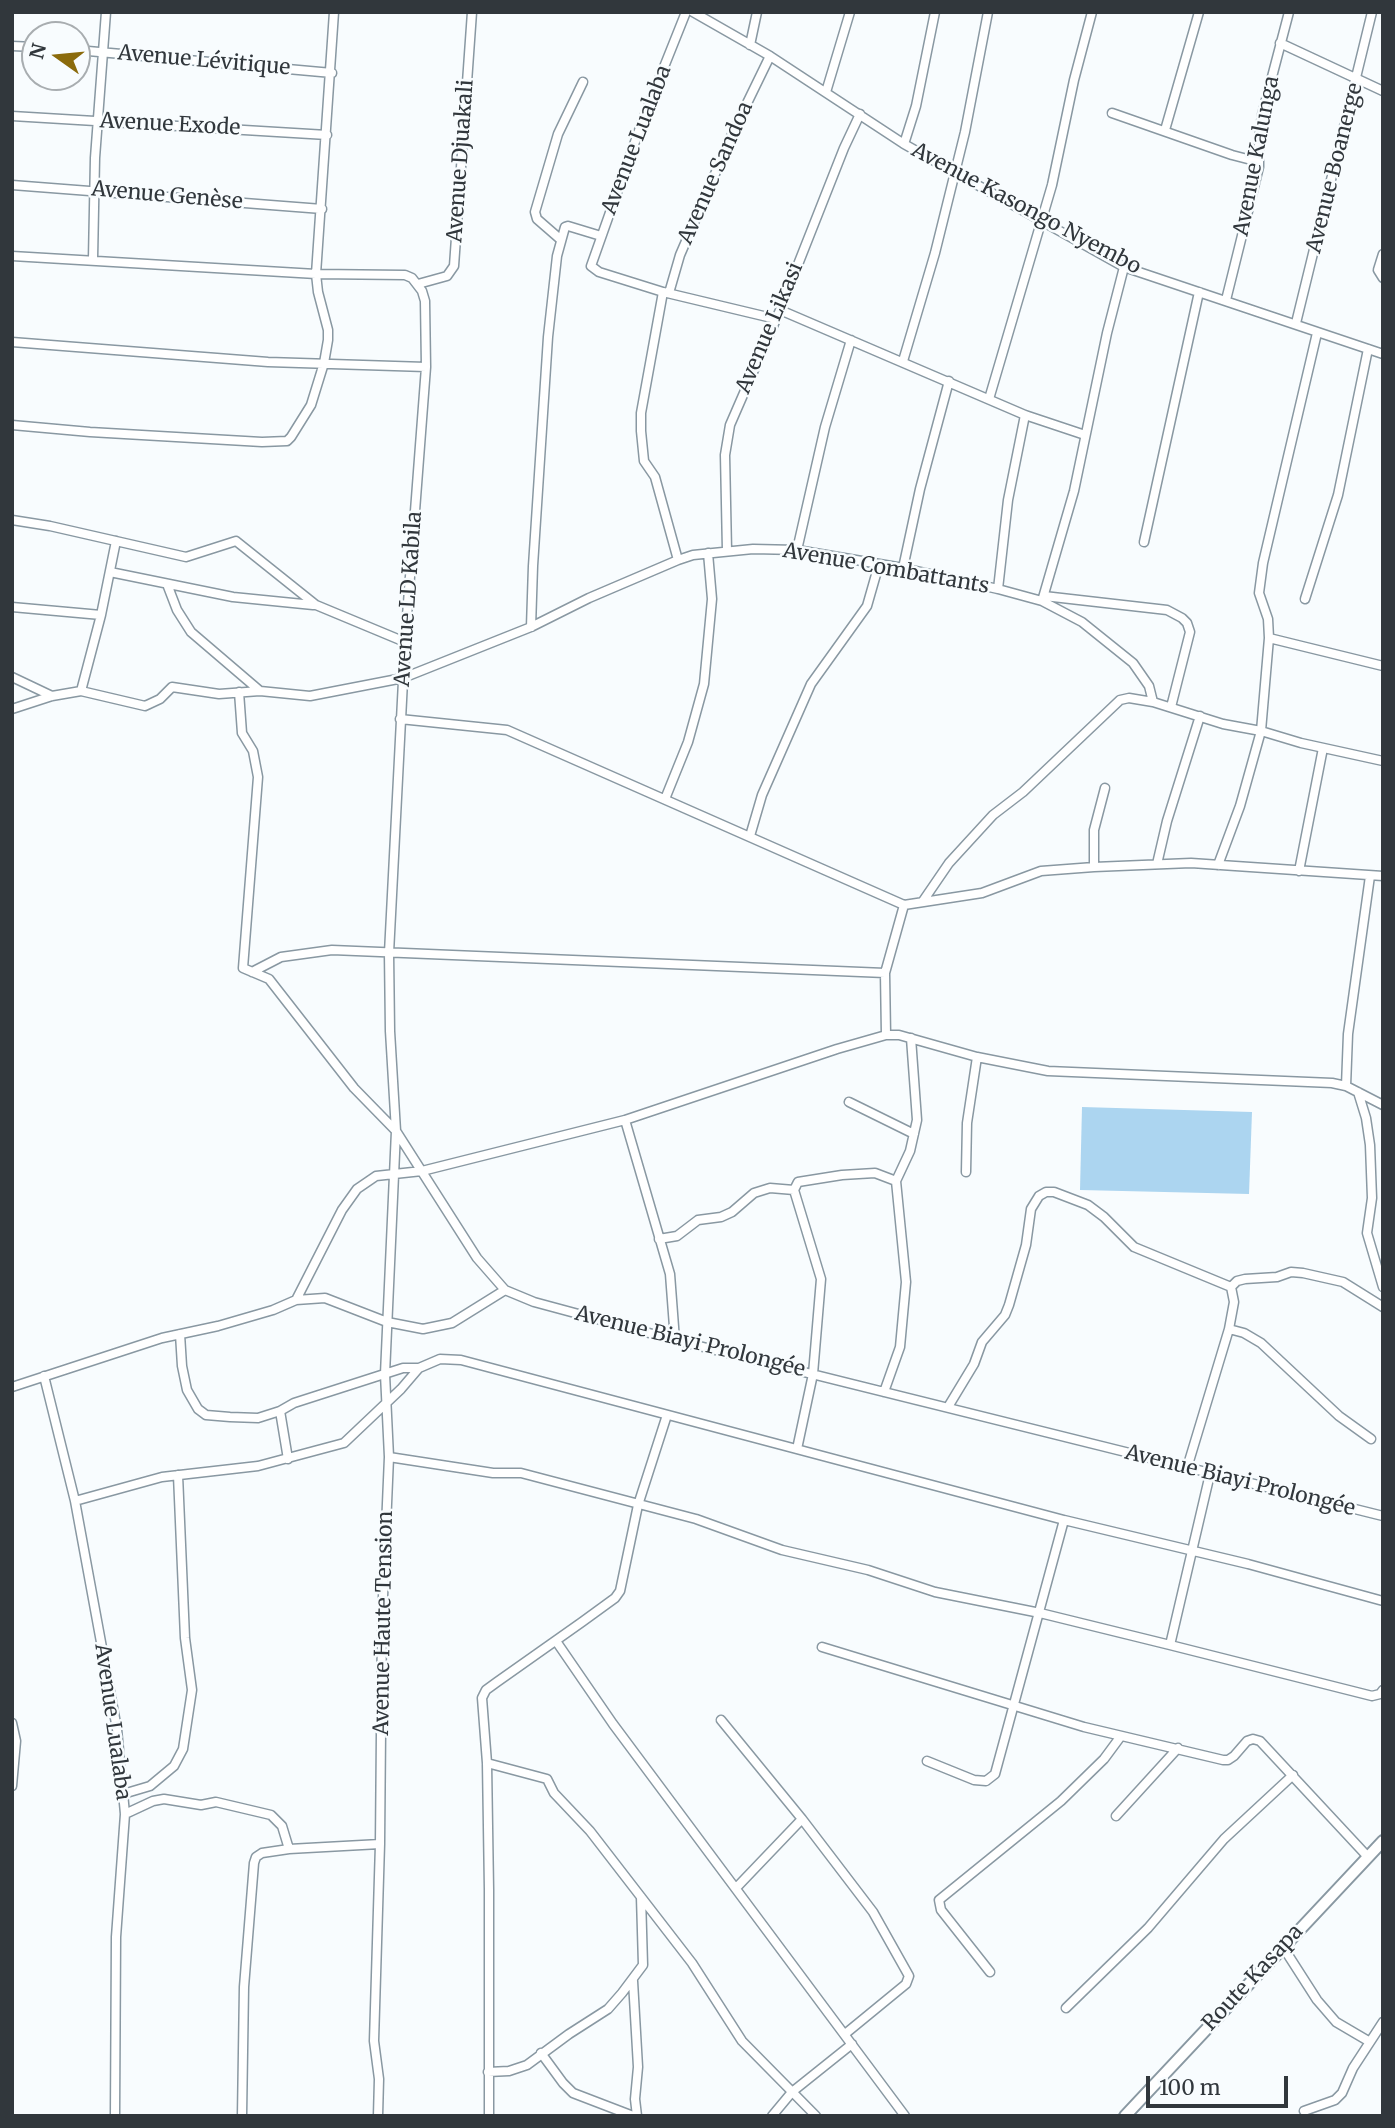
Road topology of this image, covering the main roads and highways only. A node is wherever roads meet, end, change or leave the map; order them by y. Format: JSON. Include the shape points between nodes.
{"nodes":[{"id":1,"x":1383,"y":1841,"type":"edge"},
{"id":2,"x":1125,"y":2116,"type":"edge"}],
"edges":[{"from":1,"to":2,"type":"main road","name":"Route Kasapa"}]}
